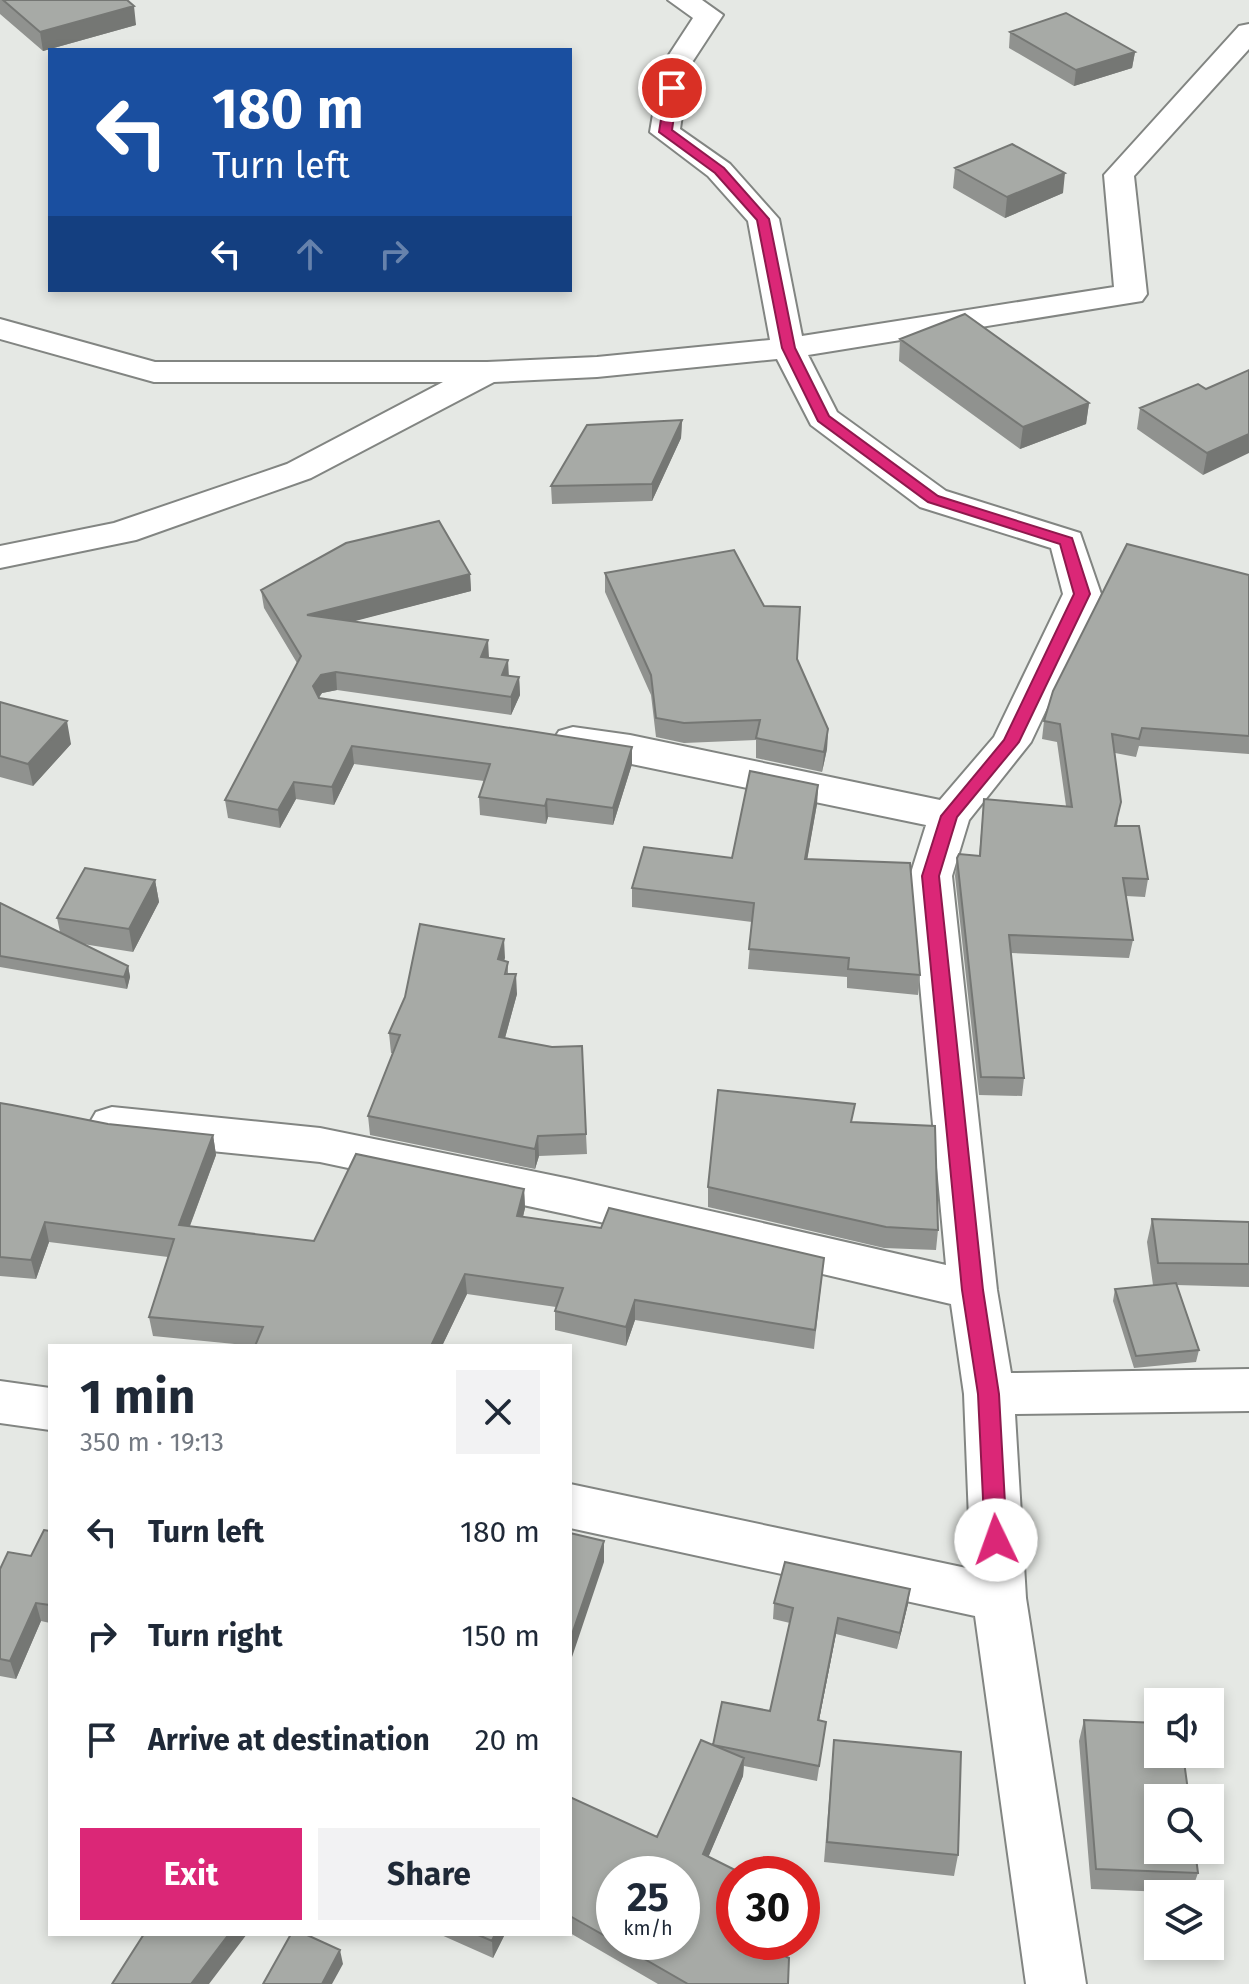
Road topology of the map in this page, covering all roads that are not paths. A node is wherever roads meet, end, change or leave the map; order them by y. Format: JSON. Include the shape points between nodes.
{"nodes":[{"id":1,"x":682,"y":0,"type":"edge"},
{"id":2,"x":1249,"y":32,"type":"edge"},
{"id":3,"x":0,"y":329,"type":"edge"},
{"id":4,"x":788,"y":348,"type":"junction"},
{"id":5,"x":487,"y":372,"type":"junction"},
{"id":6,"x":0,"y":557,"type":"edge"},
{"id":7,"x":538,"y":735,"type":"edge"},
{"id":8,"x":949,"y":816,"type":"junction"},
{"id":9,"x":112,"y":1124,"type":"edge"},
{"id":10,"x":973,"y":1290,"type":"junction"},
{"id":11,"x":1249,"y":1390,"type":"edge"},
{"id":12,"x":989,"y":1394,"type":"junction"},
{"id":13,"x":0,"y":1402,"type":"edge"},
{"id":14,"x":48,"y":1409,"type":"edge"},
{"id":15,"x":572,"y":1506,"type":"edge"},
{"id":16,"x":999,"y":1598,"type":"junction"},
{"id":17,"x":1056,"y":1984,"type":"edge"}],
"edges":[{"from":1,"to":4,"type":"street","via":[[709,15],[675,67],[665,132],[719,170],[763,219]]},
{"from":2,"to":4,"type":"street","via":[[1119,175],[1131,294]]},
{"from":3,"to":5,"type":"street","via":[[154,372]]},
{"from":4,"to":5,"type":"street"},
{"from":4,"to":8,"type":"street","via":[[823,418],[933,499],[1067,541],[1082,594],[1011,742]]},
{"from":5,"to":6,"type":"street","via":[[299,471],[123,532]]},
{"from":7,"to":8,"type":"street","via":[[630,748]]},
{"from":8,"to":10,"type":"street","via":[[931,876]]},
{"from":9,"to":10,"type":"street","via":[[320,1145]]},
{"from":10,"to":12,"type":"street"},
{"from":11,"to":12,"type":"street"},
{"from":12,"to":16,"type":"street"},
{"from":13,"to":14,"type":"street"},
{"from":15,"to":16,"type":"street"},
{"from":16,"to":17,"type":"street"}]}
